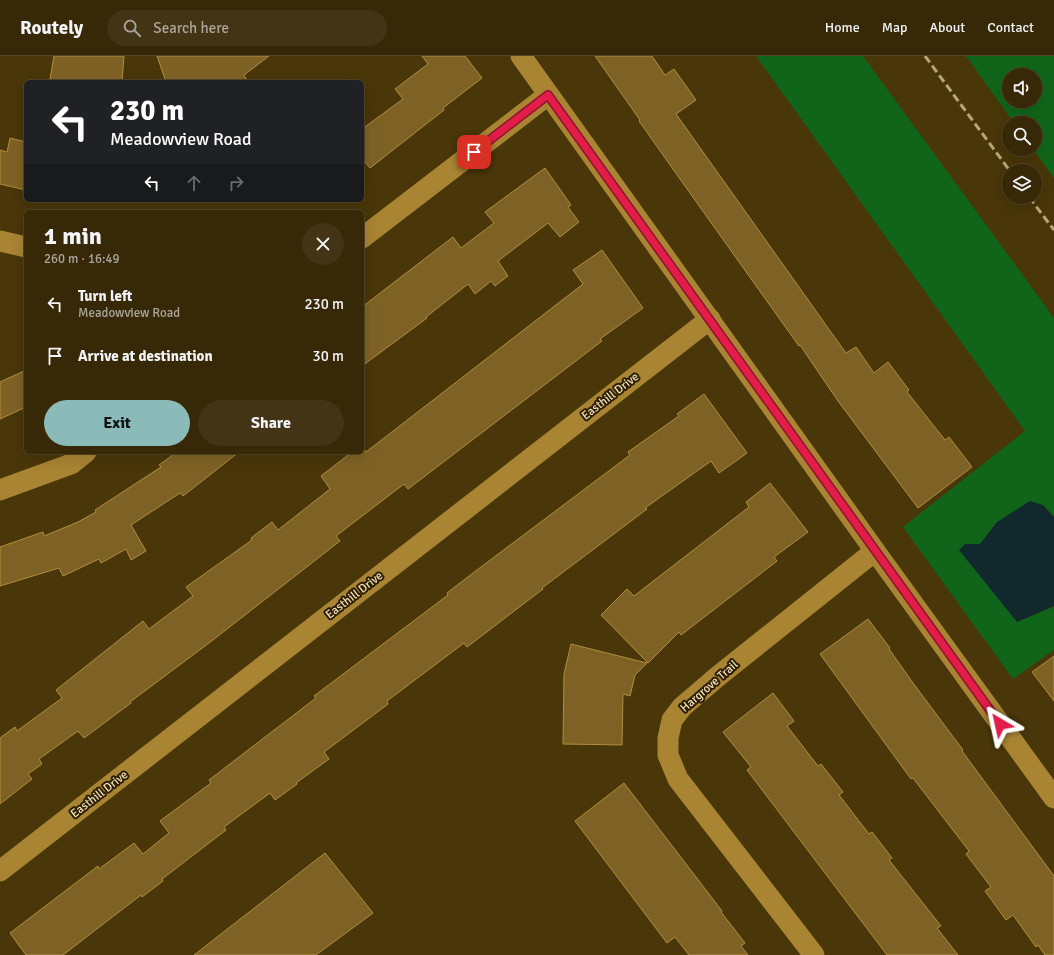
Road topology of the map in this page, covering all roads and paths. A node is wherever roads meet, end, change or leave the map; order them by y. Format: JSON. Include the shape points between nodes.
{"nodes":[{"id":1,"x":521,"y":56,"type":"edge"},
{"id":2,"x":548,"y":95,"type":"junction"},
{"id":3,"x":364,"y":236,"type":"edge"},
{"id":4,"x":0,"y":241,"type":"edge"},
{"id":5,"x":24,"y":247,"type":"edge"},
{"id":6,"x":710,"y":319,"type":"junction"},
{"id":7,"x":84,"y":454,"type":"edge"},
{"id":8,"x":0,"y":490,"type":"edge"},
{"id":9,"x":875,"y":551,"type":"junction"},
{"id":10,"x":1054,"y":798,"type":"edge"},
{"id":11,"x":0,"y":871,"type":"edge"},
{"id":12,"x":814,"y":955,"type":"edge"}],
"edges":[{"from":1,"to":2,"type":"street"},
{"from":2,"to":3,"type":"street"},
{"from":2,"to":6,"type":"street"},
{"from":4,"to":5,"type":"street"},
{"from":6,"to":9,"type":"street"},
{"from":6,"to":11,"type":"street","name":"Easthill Drive"},
{"from":7,"to":8,"type":"street","via":[[71,464]]},
{"from":9,"to":10,"type":"street"},
{"from":9,"to":12,"type":"street","name":"Hargrove Trail","via":[[682,707],[672,720],[668,738],[668,755],[678,778]]}]}
